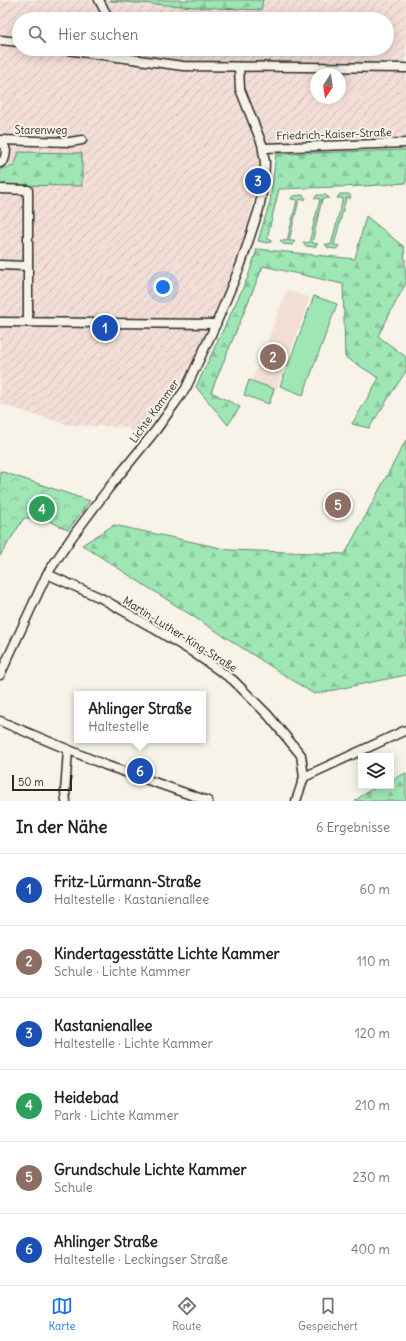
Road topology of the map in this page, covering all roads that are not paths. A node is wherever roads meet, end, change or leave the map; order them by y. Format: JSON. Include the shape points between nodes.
{"nodes":[{"id":1,"x":99,"y":0,"type":"edge"},
{"id":2,"x":105,"y":12,"type":"edge"},
{"id":3,"x":0,"y":40,"type":"edge"},
{"id":4,"x":12,"y":41,"type":"edge"},
{"id":5,"x":128,"y":56,"type":"edge"},
{"id":6,"x":239,"y":67,"type":"junction"},
{"id":7,"x":406,"y":68,"type":"edge"},
{"id":8,"x":82,"y":140,"type":"dead end"},
{"id":9,"x":0,"y":141,"type":"edge"},
{"id":10,"x":406,"y":143,"type":"edge"},
{"id":11,"x":264,"y":148,"type":"junction"},
{"id":12,"x":0,"y":163,"type":"edge"},
{"id":13,"x":0,"y":189,"type":"edge"},
{"id":14,"x":0,"y":266,"type":"edge"},
{"id":15,"x":27,"y":266,"type":"junction"},
{"id":16,"x":0,"y":322,"type":"edge"},
{"id":17,"x":28,"y":322,"type":"junction"},
{"id":18,"x":216,"y":324,"type":"junction"},
{"id":19,"x":47,"y":574,"type":"junction"},
{"id":20,"x":0,"y":675,"type":"edge"},
{"id":21,"x":0,"y":721,"type":"edge"},
{"id":22,"x":406,"y":730,"type":"edge"},
{"id":23,"x":68,"y":750,"type":"junction"},
{"id":24,"x":304,"y":777,"type":"junction"},
{"id":25,"x":66,"y":801,"type":"edge"},
{"id":26,"x":208,"y":801,"type":"edge"},
{"id":27,"x":296,"y":801,"type":"edge"}],
"edges":[{"from":1,"to":2,"type":"street"},
{"from":3,"to":4,"type":"street"},
{"from":5,"to":6,"type":"street","via":[[177,66]]},
{"from":6,"to":7,"type":"street"},
{"from":6,"to":11,"type":"street","name":"Lichte Kammer","via":[[240,89]]},
{"from":8,"to":9,"type":"street","name":"Starenweg"},
{"from":9,"to":12,"type":"street","name":"Starenweg","via":[[7,150],[4,160]]},
{"from":10,"to":11,"type":"street","name":"Friedrich-Kaiser-Straße"},
{"from":11,"to":18,"type":"street","name":"Lichte Kammer","via":[[264,182],[259,209],[241,264]]},
{"from":13,"to":15,"type":"street","via":[[28,190]]},
{"from":14,"to":15,"type":"street"},
{"from":15,"to":17,"type":"street"},
{"from":16,"to":17,"type":"street"},
{"from":17,"to":18,"type":"street"},
{"from":18,"to":19,"type":"street","name":"Lichte Kammer","via":[[186,388],[108,489]]},
{"from":19,"to":20,"type":"street","name":"Lichte Kammer"},
{"from":19,"to":24,"type":"street","name":"Martin-Luther-King-Straße","via":[[101,598],[142,621],[234,680],[268,715],[300,755]]},
{"from":21,"to":23,"type":"street"},
{"from":22,"to":24,"type":"street"},
{"from":23,"to":25,"type":"street"},
{"from":23,"to":26,"type":"street"},
{"from":24,"to":27,"type":"street","name":"Martin-Luther-King-Straße"}]}
